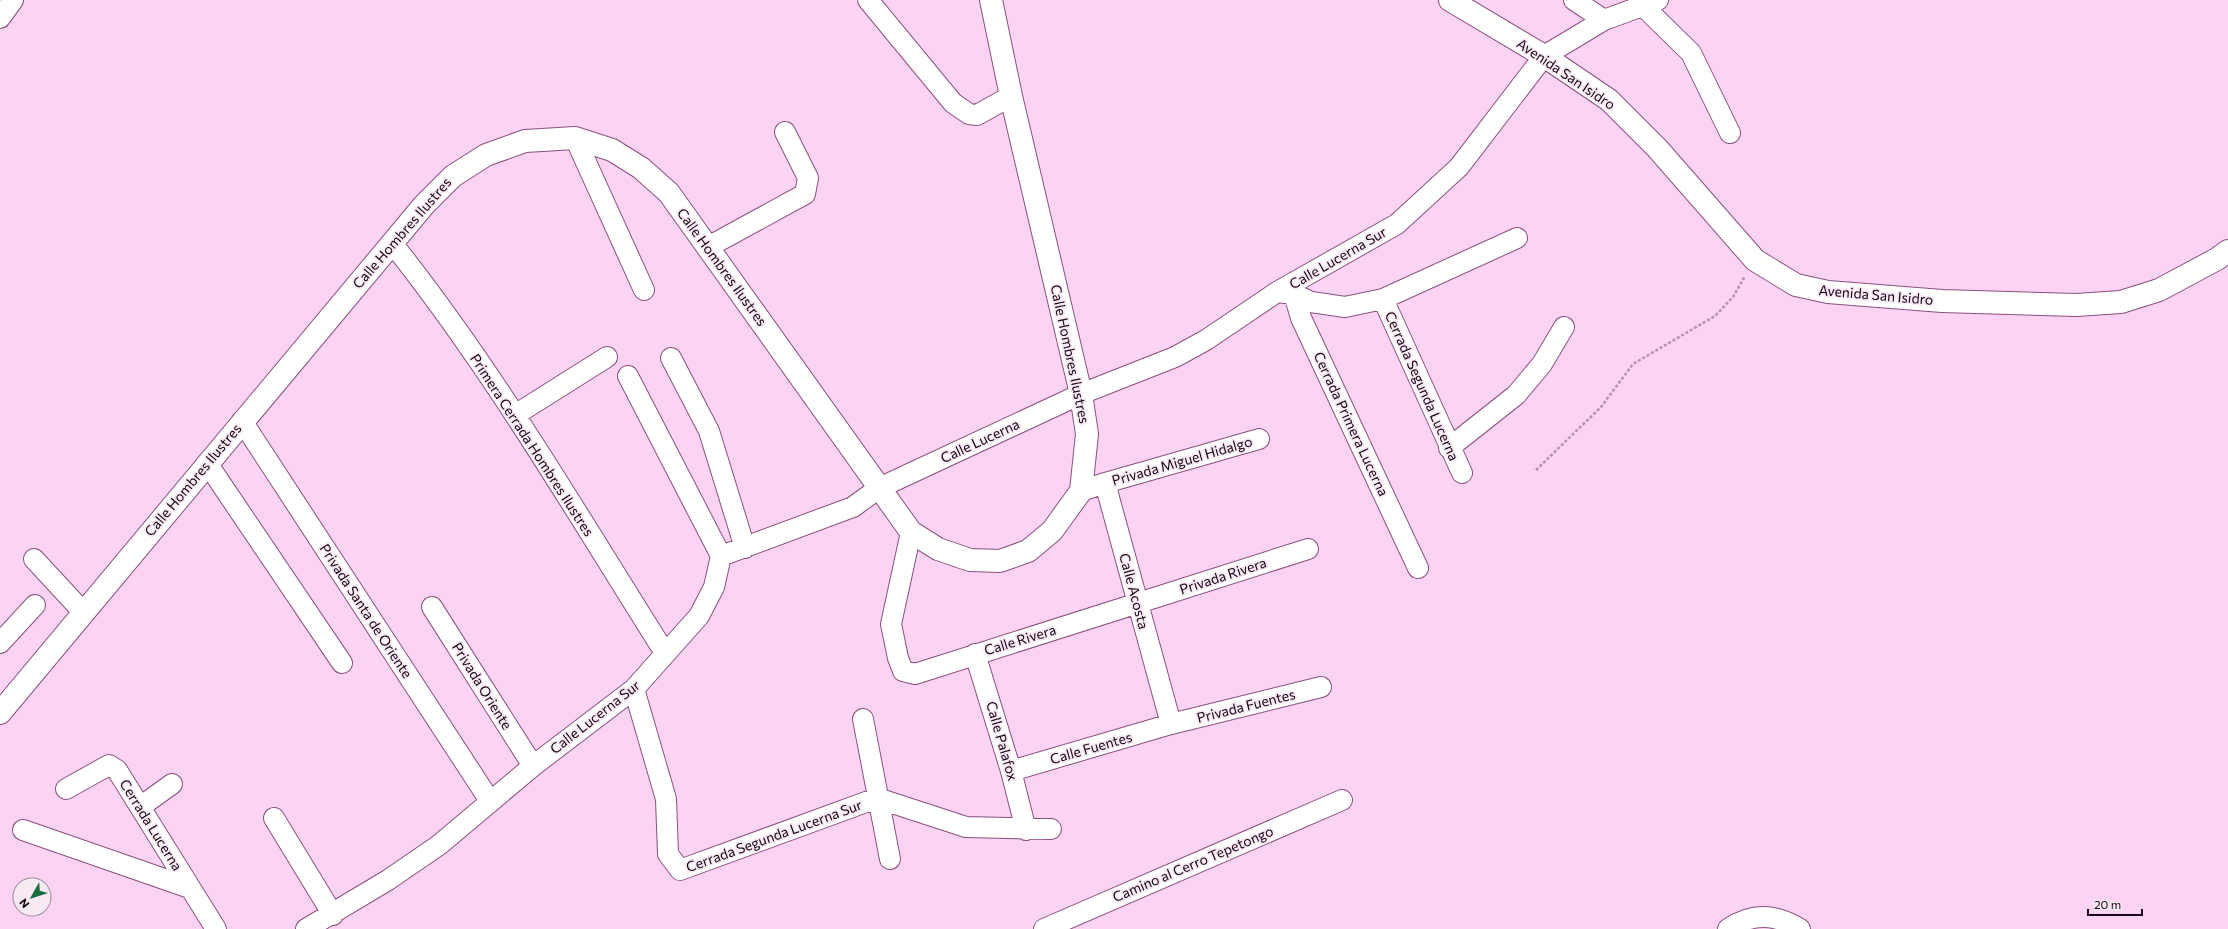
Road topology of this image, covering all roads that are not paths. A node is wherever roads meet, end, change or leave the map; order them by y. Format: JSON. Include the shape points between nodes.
{"nodes":[{"id":1,"x":12,"y":0,"type":"edge"},
{"id":2,"x":868,"y":0,"type":"edge"},
{"id":3,"x":991,"y":0,"type":"edge"},
{"id":4,"x":1450,"y":0,"type":"edge"},
{"id":5,"x":1574,"y":0,"type":"edge"},
{"id":6,"x":1650,"y":3,"type":"edge"},
{"id":7,"x":0,"y":18,"type":"edge"},
{"id":8,"x":1604,"y":20,"type":"junction"},
{"id":9,"x":1544,"y":56,"type":"junction"},
{"id":10,"x":1011,"y":96,"type":"junction"},
{"id":11,"x":785,"y":132,"type":"dead end"},
{"id":12,"x":1730,"y":133,"type":"dead end"},
{"id":13,"x":575,"y":138,"type":"junction"},
{"id":14,"x":1517,"y":238,"type":"dead end"},
{"id":15,"x":392,"y":242,"type":"junction"},
{"id":16,"x":708,"y":247,"type":"junction"},
{"id":17,"x":2228,"y":251,"type":"edge"},
{"id":18,"x":644,"y":290,"type":"dead end"},
{"id":19,"x":1285,"y":293,"type":"junction"},
{"id":20,"x":1383,"y":299,"type":"junction"},
{"id":21,"x":1564,"y":327,"type":"dead end"},
{"id":22,"x":607,"y":357,"type":"dead end"},
{"id":23,"x":671,"y":358,"type":"dead end"},
{"id":24,"x":628,"y":376,"type":"dead end"},
{"id":25,"x":1081,"y":394,"type":"junction"},
{"id":26,"x":515,"y":415,"type":"junction"},
{"id":27,"x":242,"y":421,"type":"junction"},
{"id":28,"x":1259,"y":439,"type":"dead end"},
{"id":29,"x":1449,"y":448,"type":"junction"},
{"id":30,"x":207,"y":463,"type":"junction"},
{"id":31,"x":1462,"y":473,"type":"dead end"},
{"id":32,"x":1105,"y":483,"type":"junction"},
{"id":33,"x":879,"y":488,"type":"junction"},
{"id":34,"x":1081,"y":490,"type":"junction"},
{"id":35,"x":911,"y":532,"type":"junction"},
{"id":36,"x":745,"y":548,"type":"junction"},
{"id":37,"x":1308,"y":549,"type":"dead end"},
{"id":38,"x":722,"y":556,"type":"junction"},
{"id":39,"x":34,"y":559,"type":"dead end"},
{"id":40,"x":1418,"y":568,"type":"dead end"},
{"id":41,"x":1138,"y":604,"type":"junction"},
{"id":42,"x":35,"y":605,"type":"dead end"},
{"id":43,"x":432,"y":607,"type":"dead end"},
{"id":44,"x":84,"y":613,"type":"junction"},
{"id":45,"x":0,"y":643,"type":"edge"},
{"id":46,"x":665,"y":653,"type":"junction"},
{"id":47,"x":975,"y":654,"type":"junction"},
{"id":48,"x":342,"y":663,"type":"dead end"},
{"id":49,"x":1321,"y":687,"type":"dead end"},
{"id":50,"x":634,"y":689,"type":"junction"},
{"id":51,"x":0,"y":713,"type":"edge"},
{"id":52,"x":863,"y":719,"type":"dead end"},
{"id":53,"x":1171,"y":724,"type":"junction"},
{"id":54,"x":533,"y":766,"type":"junction"},
{"id":55,"x":1011,"y":771,"type":"junction"},
{"id":56,"x":172,"y":784,"type":"dead end"},
{"id":57,"x":66,"y":789,"type":"dead end"},
{"id":58,"x":877,"y":798,"type":"junction"},
{"id":59,"x":1342,"y":800,"type":"dead end"},
{"id":60,"x":490,"y":801,"type":"junction"},
{"id":61,"x":140,"y":807,"type":"junction"},
{"id":62,"x":274,"y":818,"type":"dead end"},
{"id":63,"x":1051,"y":829,"type":"dead end"},
{"id":64,"x":23,"y":830,"type":"dead end"},
{"id":65,"x":1026,"y":830,"type":"junction"},
{"id":66,"x":890,"y":859,"type":"dead end"},
{"id":67,"x":190,"y":888,"type":"junction"},
{"id":68,"x":333,"y":915,"type":"junction"},
{"id":69,"x":1057,"y":926,"type":"edge"},
{"id":70,"x":216,"y":929,"type":"edge"},
{"id":71,"x":306,"y":929,"type":"edge"},
{"id":72,"x":1728,"y":929,"type":"edge"},
{"id":73,"x":1800,"y":929,"type":"edge"}],
"edges":[{"from":1,"to":7,"type":"street"},
{"from":2,"to":10,"type":"street","via":[[953,103],[969,114],[977,115]]},
{"from":3,"to":10,"type":"main road","name":"Calle Hombres Ilustres"},
{"from":4,"to":9,"type":"main road","name":"Avenida San Isidro"},
{"from":5,"to":8,"type":"street"},
{"from":6,"to":8,"type":"street"},
{"from":6,"to":12,"type":"street","via":[[1691,53]]},
{"from":8,"to":9,"type":"street"},
{"from":9,"to":17,"type":"main road","name":"Avenida San Isidro","via":[[1609,100],[1657,148],[1755,260],[1796,285],[1828,292],[1942,301],[2076,305],[2121,302],[2159,290]]},
{"from":9,"to":19,"type":"street","name":"Calle Lucerna Sur","via":[[1459,167],[1397,224]]},
{"from":10,"to":25,"type":"main road","name":"Calle Hombres Ilustres"},
{"from":11,"to":16,"type":"street","via":[[808,178],[805,194]]},
{"from":13,"to":15,"type":"main road","name":"Calle Hombres Ilustres","via":[[525,141],[486,155],[452,176]]},
{"from":13,"to":16,"type":"main road","name":"Calle Hombres Ilustres","via":[[612,150],[641,168],[668,193]]},
{"from":13,"to":18,"type":"street"},
{"from":14,"to":20,"type":"street"},
{"from":15,"to":26,"type":"street","name":"Primera Cerrada Hombres Ilustres","via":[[437,299]]},
{"from":15,"to":27,"type":"main road","name":"Calle Hombres Ilustres"},
{"from":16,"to":33,"type":"main road","name":"Calle Hombres Ilustres"},
{"from":19,"to":20,"type":"street","via":[[1311,302],[1345,307]]},
{"from":19,"to":25,"type":"street","name":"Calle Lucerna Sur","via":[[1175,357]]},
{"from":19,"to":40,"type":"street","name":"Cerrada Primera Lucerna","via":[[1301,318]]},
{"from":20,"to":29,"type":"street","name":"Cerrada Segunda Lucerna"},
{"from":21,"to":29,"type":"street","via":[[1542,364],[1516,394]]},
{"from":22,"to":26,"type":"street"},
{"from":23,"to":36,"type":"street","via":[[709,431]]},
{"from":24,"to":38,"type":"street"},
{"from":25,"to":33,"type":"street","name":"Calle Lucerna"},
{"from":25,"to":34,"type":"main road","name":"Calle Hombres Ilustres","via":[[1087,434]]},
{"from":26,"to":46,"type":"street","name":"Primera Cerrada Hombres Ilustres"},
{"from":27,"to":30,"type":"main road","name":"Calle Hombres Ilustres"},
{"from":27,"to":60,"type":"street","name":"Privada Santa de Oriente"},
{"from":28,"to":32,"type":"street","name":"Privada Miguel Hidalgo"},
{"from":29,"to":31,"type":"street","name":"Cerrada Segunda Lucerna"},
{"from":30,"to":44,"type":"main road","name":"Calle Hombres Ilustres"},
{"from":30,"to":48,"type":"street"},
{"from":32,"to":34,"type":"street"},
{"from":32,"to":41,"type":"street","name":"Calle Acosta"},
{"from":33,"to":35,"type":"main road","name":"Calle Hombres Ilustres"},
{"from":33,"to":36,"type":"street","via":[[853,507]]},
{"from":34,"to":35,"type":"main road","name":"Calle Hombres Ilustres","via":[[1052,531],[1028,551],[1000,561],[970,560],[938,550]]},
{"from":35,"to":47,"type":"street","name":"Calle Rivera","via":[[891,624],[903,671],[916,674]]},
{"from":36,"to":38,"type":"street"},
{"from":37,"to":41,"type":"street","name":"Privada Rivera"},
{"from":38,"to":46,"type":"street","name":"Calle Lucerna Sur","via":[[714,587],[699,616]]},
{"from":39,"to":44,"type":"street"},
{"from":41,"to":47,"type":"street","name":"Calle Rivera"},
{"from":41,"to":53,"type":"street","name":"Calle Acosta"},
{"from":42,"to":45,"type":"street"},
{"from":43,"to":54,"type":"street","name":"Privada Oriente"},
{"from":44,"to":51,"type":"main road","name":"Calle Hombres Ilustres"},
{"from":46,"to":50,"type":"street","name":"Calle Lucerna Sur"},
{"from":47,"to":55,"type":"street","name":"Calle Palafox"},
{"from":49,"to":53,"type":"street","name":"Privada Fuentes"},
{"from":50,"to":54,"type":"street","name":"Calle Lucerna Sur"},
{"from":50,"to":58,"type":"street","name":"Cerrada Segunda Lucerna Sur","via":[[666,800],[668,854],[680,870]]},
{"from":52,"to":58,"type":"street"},
{"from":53,"to":55,"type":"street","name":"Calle Fuentes"},
{"from":54,"to":60,"type":"street","name":"Calle Lucerna Sur"},
{"from":55,"to":65,"type":"street","name":"Calle Palafox"},
{"from":56,"to":61,"type":"street"},
{"from":57,"to":61,"type":"street","name":"Cerrada Lucerna","via":[[109,765],[117,770]]},
{"from":58,"to":65,"type":"street","name":"Cerrada Segunda Lucerna Sur","via":[[966,827]]},
{"from":58,"to":66,"type":"street"},
{"from":59,"to":69,"type":"street","name":"Camino al Cerro Tepetongo"},
{"from":60,"to":68,"type":"street","name":"Calle Lucerna Sur","via":[[439,845]]},
{"from":61,"to":67,"type":"street","name":"Cerrada Lucerna"},
{"from":62,"to":68,"type":"street"},
{"from":63,"to":65,"type":"street","name":"Cerrada Segunda Lucerna Sur"},
{"from":64,"to":67,"type":"street"},
{"from":67,"to":70,"type":"street","name":"Cerrada Lucerna"},
{"from":68,"to":71,"type":"street","name":"Calle Lucerna Sur"},
{"from":72,"to":73,"type":"street","via":[[1738,923],[1767,917],[1785,920]]}]}
